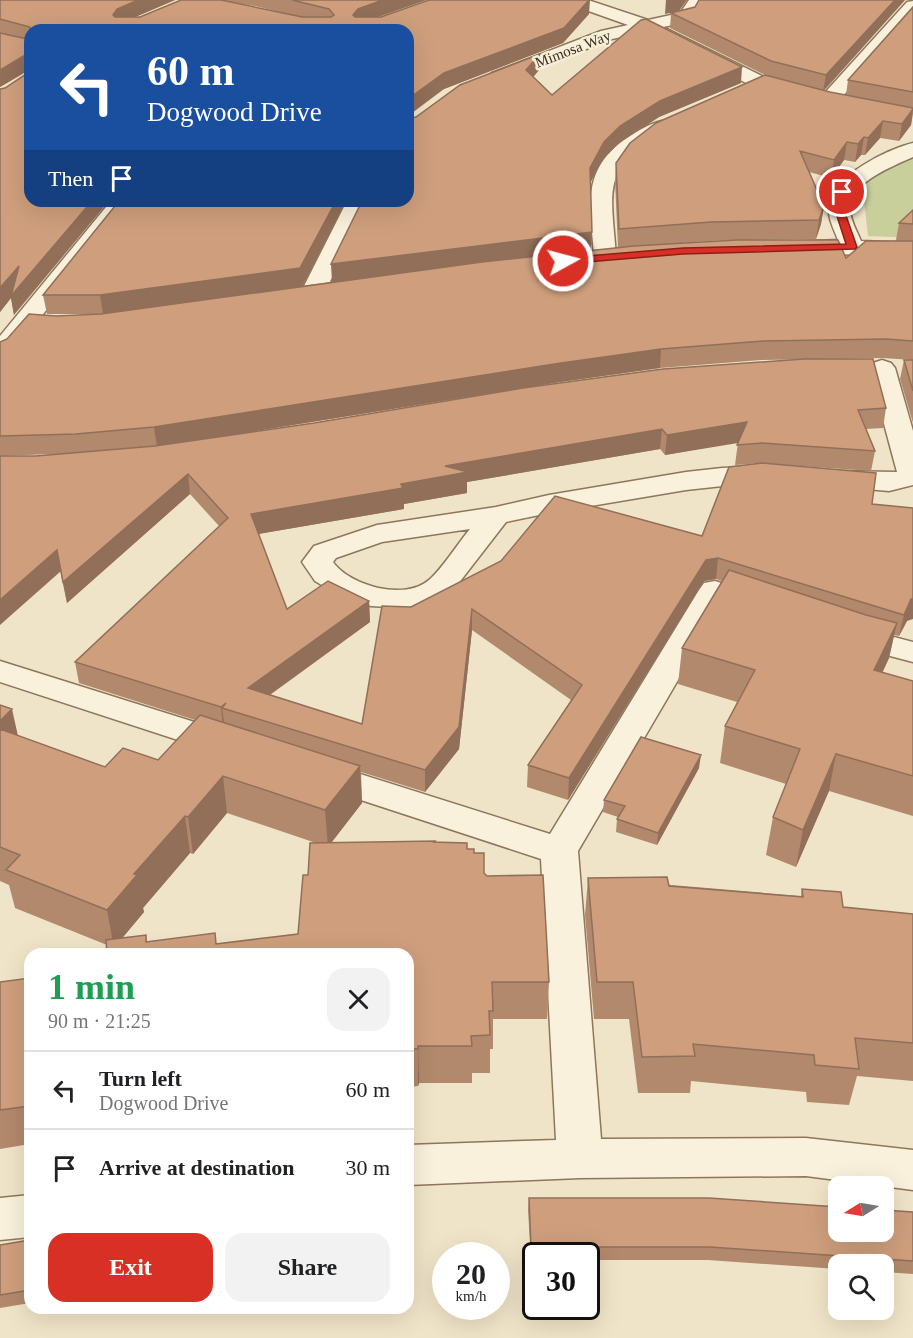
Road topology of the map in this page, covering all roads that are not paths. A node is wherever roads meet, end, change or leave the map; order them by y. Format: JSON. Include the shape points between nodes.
{"nodes":[{"id":1,"x":572,"y":0,"type":"edge"},
{"id":2,"x":696,"y":0,"type":"edge"},
{"id":3,"x":913,"y":6,"type":"edge"},
{"id":4,"x":646,"y":18,"type":"junction"},
{"id":5,"x":485,"y":82,"type":"edge"},
{"id":6,"x":761,"y":83,"type":"junction"},
{"id":7,"x":736,"y":94,"type":"edge"},
{"id":8,"x":828,"y":101,"type":"junction"},
{"id":9,"x":850,"y":106,"type":"edge"},
{"id":10,"x":676,"y":121,"type":"edge"},
{"id":11,"x":913,"y":149,"type":"edge"},
{"id":12,"x":117,"y":207,"type":"edge"},
{"id":13,"x":354,"y":207,"type":"edge"},
{"id":14,"x":852,"y":247,"type":"junction"},
{"id":15,"x":773,"y":248,"type":"edge"},
{"id":16,"x":913,"y":250,"type":"edge"},
{"id":17,"x":606,"y":256,"type":"edge"},
{"id":18,"x":335,"y":291,"type":"edge"},
{"id":19,"x":23,"y":322,"type":"junction"},
{"id":20,"x":50,"y":324,"type":"edge"},
{"id":21,"x":0,"y":352,"type":"edge"},
{"id":22,"x":913,"y":370,"type":"edge"},
{"id":23,"x":496,"y":516,"type":"junction"},
{"id":24,"x":913,"y":652,"type":"edge"},
{"id":25,"x":0,"y":671,"type":"edge"},
{"id":26,"x":559,"y":851,"type":"junction"},
{"id":27,"x":580,"y":1159,"type":"junction"},
{"id":28,"x":414,"y":1165,"type":"edge"},
{"id":29,"x":913,"y":1170,"type":"edge"},
{"id":30,"x":24,"y":1217,"type":"edge"},
{"id":31,"x":0,"y":1219,"type":"edge"}],
"edges":[{"from":1,"to":4,"type":"street"},
{"from":2,"to":4,"type":"street","name":"Mimosa Way","via":[[686,17]]},
{"from":3,"to":8,"type":"street"},
{"from":4,"to":5,"type":"street","name":"Mimosa Way"},
{"from":4,"to":6,"type":"street"},
{"from":6,"to":7,"type":"street"},
{"from":6,"to":8,"type":"street"},
{"from":8,"to":9,"type":"street"},
{"from":10,"to":17,"type":"street","via":[[646,134],[619,155],[603,180]]},
{"from":11,"to":14,"type":"street","via":[[854,180],[842,192],[838,207]]},
{"from":12,"to":19,"type":"street"},
{"from":13,"to":18,"type":"street","via":[[300,296]]},
{"from":14,"to":15,"type":"street"},
{"from":14,"to":16,"type":"street"},
{"from":19,"to":20,"type":"street"},
{"from":19,"to":21,"type":"street"},
{"from":22,"to":23,"type":"street","via":[[871,368],[912,477],[881,482],[759,473],[713,477]]},
{"from":23,"to":23,"type":"street","via":[[376,534],[325,552],[316,562],[322,573],[351,590],[386,600],[409,598],[438,588]]},
{"from":24,"to":26,"type":"street","via":[[871,642],[715,590]]},
{"from":25,"to":26,"type":"street"},
{"from":26,"to":27,"type":"street"},
{"from":27,"to":28,"type":"street"},
{"from":27,"to":29,"type":"street","via":[[806,1157]]},
{"from":30,"to":31,"type":"street"}]}
